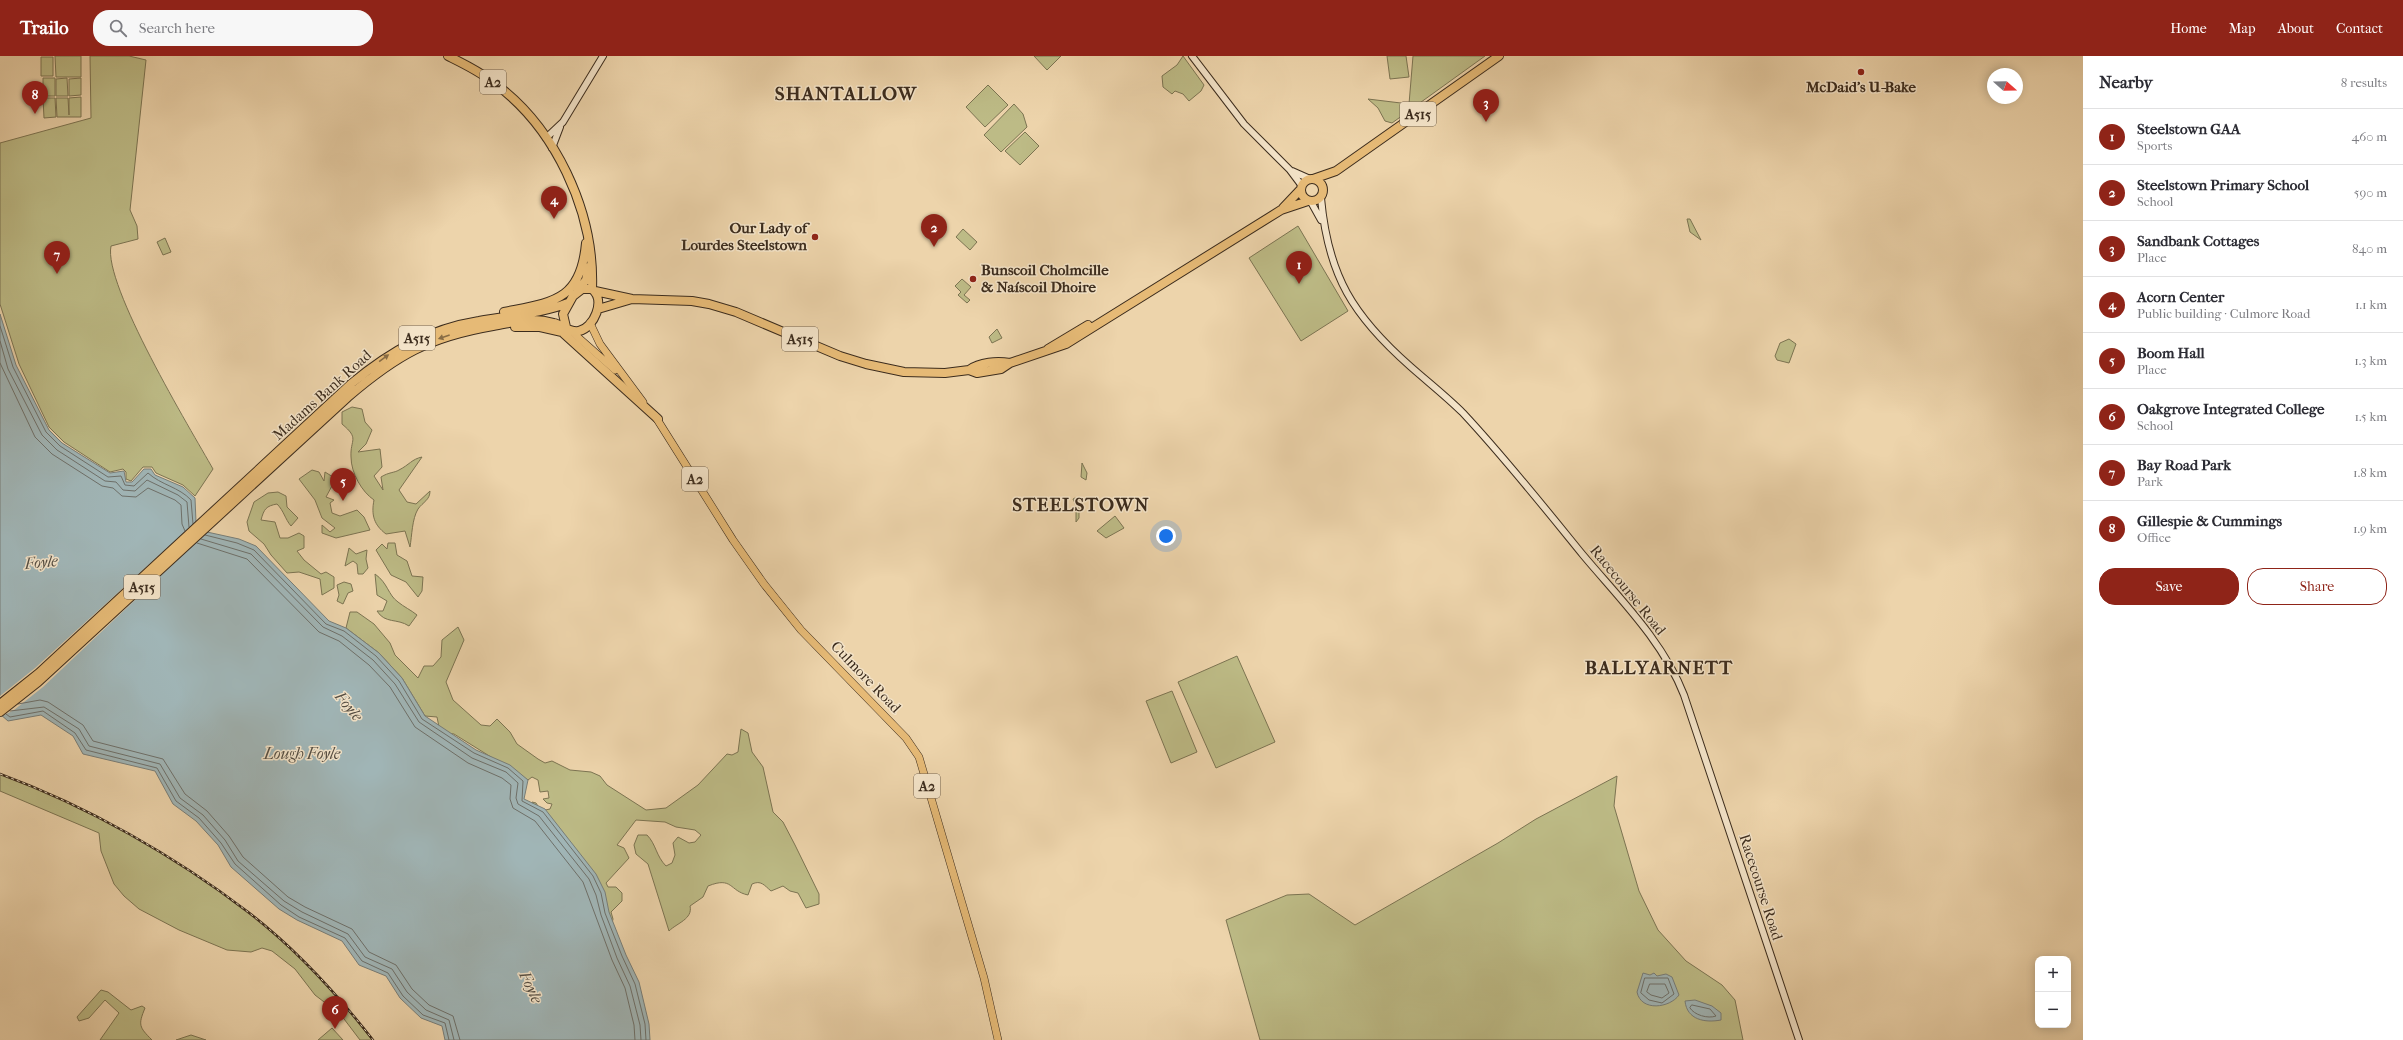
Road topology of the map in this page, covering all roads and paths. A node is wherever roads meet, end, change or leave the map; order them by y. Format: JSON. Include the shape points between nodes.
{"nodes":[{"id":1,"x":448,"y":56,"type":"edge"},
{"id":2,"x":603,"y":56,"type":"edge"},
{"id":3,"x":1192,"y":56,"type":"edge"},
{"id":4,"x":1499,"y":56,"type":"edge"},
{"id":5,"x":562,"y":122,"type":"junction"},
{"id":6,"x":546,"y":138,"type":"junction"},
{"id":7,"x":552,"y":148,"type":"junction"},
{"id":8,"x":1290,"y":170,"type":"junction"},
{"id":9,"x":1336,"y":171,"type":"junction"},
{"id":10,"x":1312,"y":179,"type":"junction"},
{"id":11,"x":1301,"y":187,"type":"junction"},
{"id":12,"x":1322,"y":194,"type":"junction"},
{"id":13,"x":1310,"y":201,"type":"junction"},
{"id":14,"x":1281,"y":210,"type":"junction"},
{"id":15,"x":1323,"y":225,"type":"junction"},
{"id":16,"x":587,"y":227,"type":"junction"},
{"id":17,"x":591,"y":260,"type":"junction"},
{"id":18,"x":578,"y":290,"type":"junction"},
{"id":19,"x":594,"y":290,"type":"junction"},
{"id":20,"x":632,"y":299,"type":"junction"},
{"id":21,"x":568,"y":303,"type":"junction"},
{"id":22,"x":598,"y":308,"type":"junction"},
{"id":23,"x":590,"y":323,"type":"junction"},
{"id":24,"x":444,"y":328,"type":"junction"},
{"id":25,"x":482,"y":328,"type":"junction"},
{"id":26,"x":569,"y":330,"type":"junction"},
{"id":27,"x":623,"y":376,"type":"junction"},
{"id":28,"x":658,"y":419,"type":"junction"},
{"id":29,"x":279,"y":457,"type":"junction"},
{"id":30,"x":0,"y":704,"type":"edge"},
{"id":31,"x":0,"y":712,"type":"edge"},
{"id":32,"x":998,"y":1040,"type":"edge"},
{"id":33,"x":1799,"y":1040,"type":"edge"}],
"edges":[{"from":1,"to":6,"type":"highway","number":"A2","via":[[492,81],[519,106]]},
{"from":2,"to":5,"type":"street"},
{"from":3,"to":8,"type":"street","via":[[1244,124]]},
{"from":4,"to":9,"type":"highway","number":"A515"},
{"from":5,"to":6,"type":"street"},
{"from":5,"to":7,"type":"street"},
{"from":6,"to":7,"type":"highway","number":"A2"},
{"from":7,"to":16,"type":"highway","number":"A2","via":[[576,196]]},
{"from":8,"to":10,"type":"street"},
{"from":8,"to":11,"type":"street"},
{"from":9,"to":10,"type":"highway","number":"A515"},
{"from":9,"to":12,"type":"highway","number":"A515"},
{"from":10,"to":11,"type":"highway","number":"A515"},
{"from":10,"to":12,"type":"highway","via":[[1322,184]]},
{"from":11,"to":13,"type":"highway","via":[[1302,196]]},
{"from":11,"to":14,"type":"highway","number":"A515"},
{"from":12,"to":13,"type":"highway","number":"A515"},
{"from":12,"to":15,"type":"street","name":"Racecourse Road"},
{"from":13,"to":14,"type":"highway","number":"A515"},
{"from":13,"to":15,"type":"street","name":"Racecourse Road"},
{"from":14,"to":20,"type":"highway","number":"A515","via":[[1066,344],[1010,364],[1000,362],[975,366],[970,370],[923,373],[866,364],[840,356],[736,312],[709,304]]},
{"from":15,"to":33,"type":"street","name":"Racecourse Road","via":[[1334,269],[1341,285],[1376,334],[1478,430],[1641,624],[1669,664],[1684,695]]},
{"from":16,"to":17,"type":"highway","number":"A2"},
{"from":16,"to":24,"type":"highway","via":[[582,267],[576,282],[562,295],[546,303],[472,318]]},
{"from":17,"to":18,"type":"highway","number":"A2","via":[[586,280]]},
{"from":17,"to":19,"type":"highway","number":"A2"},
{"from":18,"to":19,"type":"highway"},
{"from":18,"to":21,"type":"highway","number":"A2"},
{"from":19,"to":20,"type":"highway","number":"A515"},
{"from":19,"to":22,"type":"highway","number":"A2","via":[[599,300]]},
{"from":20,"to":22,"type":"highway","number":"A515"},
{"from":21,"to":24,"type":"highway","name":"Madams Bank Road","number":"A515","via":[[543,311]]},
{"from":21,"to":26,"type":"highway","number":"A2","via":[[563,314]]},
{"from":22,"to":23,"type":"highway"},
{"from":23,"to":26,"type":"highway","via":[[582,330]]},
{"from":23,"to":27,"type":"main road","name":"Culmore Road","number":"A2","via":[[600,344]]},
{"from":29,"to":24,"type":"highway","name":"Madams Bank Road","number":"A515","one_way":true,"via":[[352,383],[376,364],[417,339]]},
{"from":25,"to":26,"type":"highway","name":"Madams Bank Road","number":"A515","via":[[530,320],[545,321]]},
{"from":25,"to":28,"type":"highway","via":[[535,326],[562,332]]},
{"from":25,"to":29,"type":"highway","name":"Madams Bank Road","number":"A515","one_way":true,"via":[[444,337],[394,360]]},
{"from":26,"to":27,"type":"main road","name":"Culmore Road","number":"A2"},
{"from":27,"to":28,"type":"main road","name":"Culmore Road","number":"A2"},
{"from":28,"to":32,"type":"main road","name":"Culmore Road","number":"A2","via":[[703,493],[765,585],[801,630],[906,738],[919,757],[984,978]]},
{"from":29,"to":30,"type":"highway","number":"A515","via":[[39,673]]},
{"from":29,"to":31,"type":"highway","number":"A515","via":[[38,682]]}]}
